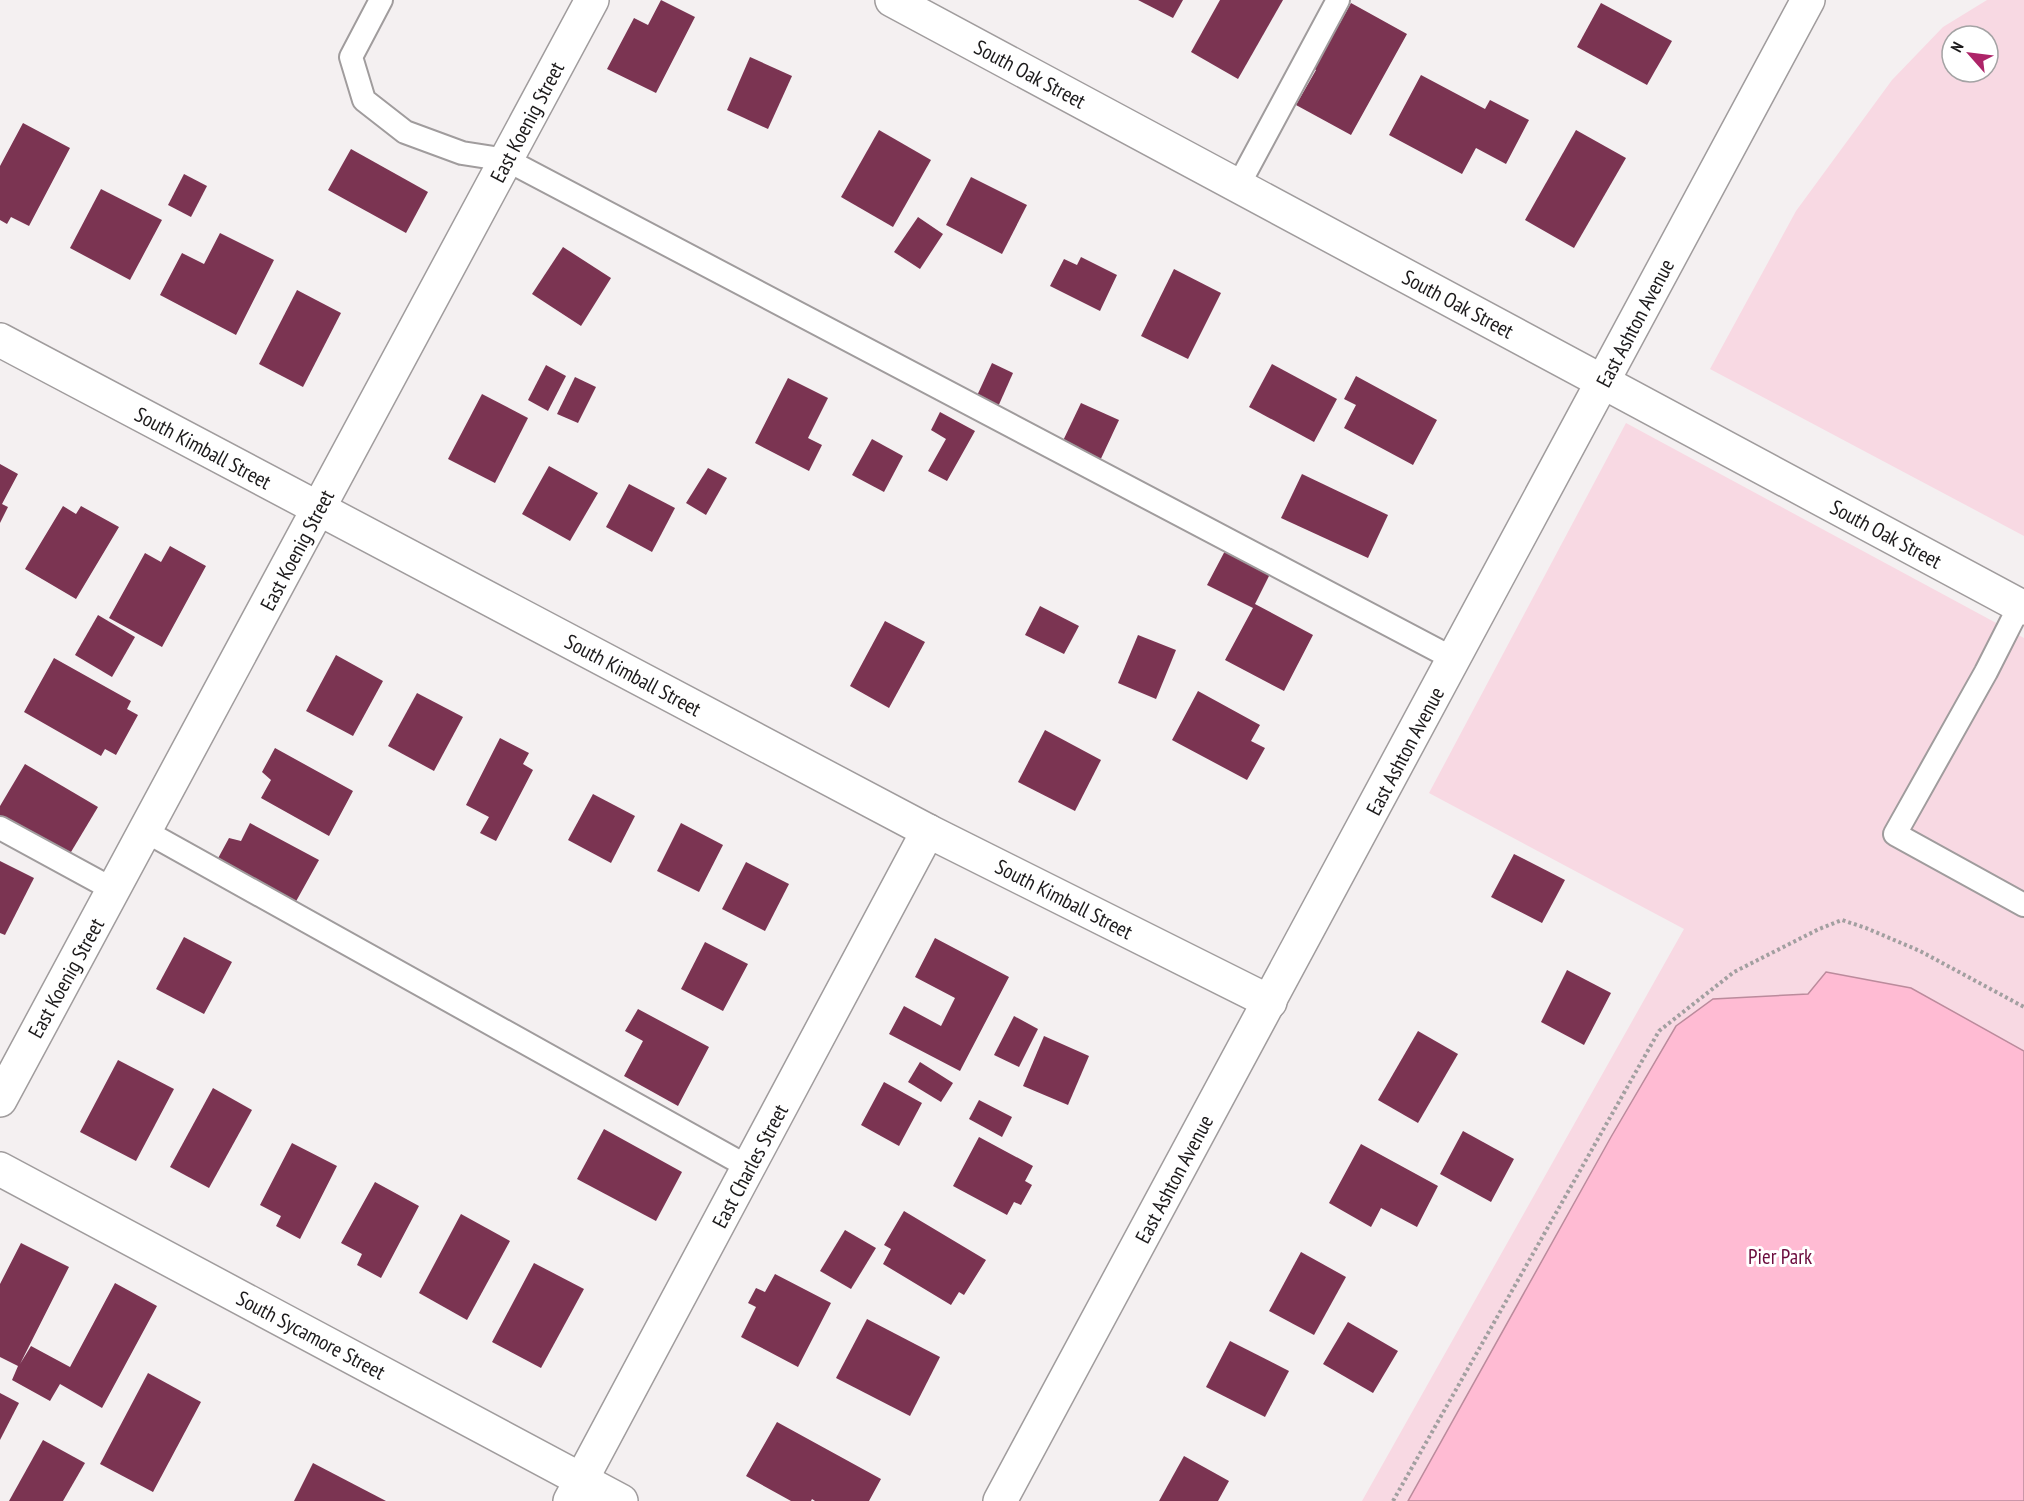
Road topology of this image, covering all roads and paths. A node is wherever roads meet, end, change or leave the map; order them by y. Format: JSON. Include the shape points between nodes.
{"nodes":[{"id":1,"x":381,"y":0,"type":"edge"},
{"id":2,"x":592,"y":0,"type":"edge"},
{"id":3,"x":892,"y":0,"type":"edge"},
{"id":4,"x":1338,"y":0,"type":"edge"},
{"id":5,"x":1808,"y":0,"type":"edge"},
{"id":6,"x":507,"y":160,"type":"junction"},
{"id":7,"x":1238,"y":186,"type":"junction"},
{"id":8,"x":0,"y":340,"type":"edge"},
{"id":9,"x":1603,"y":382,"type":"junction"},
{"id":10,"x":319,"y":509,"type":"junction"},
{"id":11,"x":2022,"y":607,"type":"edge"},
{"id":12,"x":1454,"y":659,"type":"junction"},
{"id":13,"x":0,"y":828,"type":"edge"},
{"id":14,"x":145,"y":831,"type":"junction"},
{"id":15,"x":928,"y":831,"type":"junction"},
{"id":16,"x":114,"y":890,"type":"junction"},
{"id":17,"x":2024,"y":906,"type":"edge"},
{"id":18,"x":1270,"y":1002,"type":"junction"},
{"id":19,"x":2024,"y":1007,"type":"edge"},
{"id":20,"x":0,"y":1100,"type":"edge"},
{"id":21,"x":750,"y":1168,"type":"junction"},
{"id":22,"x":0,"y":1169,"type":"edge"},
{"id":23,"x":576,"y":1490,"type":"edge"},
{"id":24,"x":621,"y":1501,"type":"edge"},
{"id":25,"x":1000,"y":1501,"type":"edge"},
{"id":26,"x":1393,"y":1501,"type":"edge"}],
"edges":[{"from":1,"to":6,"type":"lane","via":[[351,57],[364,100],[405,132],[462,153]]},
{"from":2,"to":6,"type":"street","name":"East Koenig Street"},
{"from":3,"to":7,"type":"street","name":"South Oak Street"},
{"from":4,"to":7,"type":"lane"},
{"from":5,"to":9,"type":"street","name":"East Ashton Avenue"},
{"from":6,"to":10,"type":"street","name":"East Koenig Street"},
{"from":6,"to":12,"type":"lane"},
{"from":7,"to":9,"type":"street","name":"South Oak Street"},
{"from":8,"to":10,"type":"street","name":"South Kimball Street"},
{"from":9,"to":11,"type":"street","name":"South Oak Street"},
{"from":9,"to":12,"type":"street","name":"East Ashton Avenue"},
{"from":10,"to":14,"type":"street","name":"East Koenig Street"},
{"from":10,"to":15,"type":"street","name":"South Kimball Street"},
{"from":11,"to":17,"type":"lane","via":[[1895,834]]},
{"from":12,"to":18,"type":"street","name":"East Ashton Avenue"},
{"from":13,"to":16,"type":"lane"},
{"from":14,"to":16,"type":"street","name":"East Koenig Street"},
{"from":14,"to":21,"type":"lane"},
{"from":15,"to":18,"type":"street","name":"South Kimball Street"},
{"from":15,"to":21,"type":"street","name":"East Charles Street"},
{"from":16,"to":20,"type":"street","name":"East Koenig Street"},
{"from":18,"to":25,"type":"street","name":"East Ashton Avenue"},
{"from":19,"to":26,"type":"path","via":[[1920,951],[1842,920],[1734,972],[1659,1031]]},
{"from":21,"to":23,"type":"street","name":"East Charles Street"},
{"from":22,"to":23,"type":"street","name":"South Sycamore Street"},
{"from":23,"to":24,"type":"street","name":"South Sycamore Street"}]}
